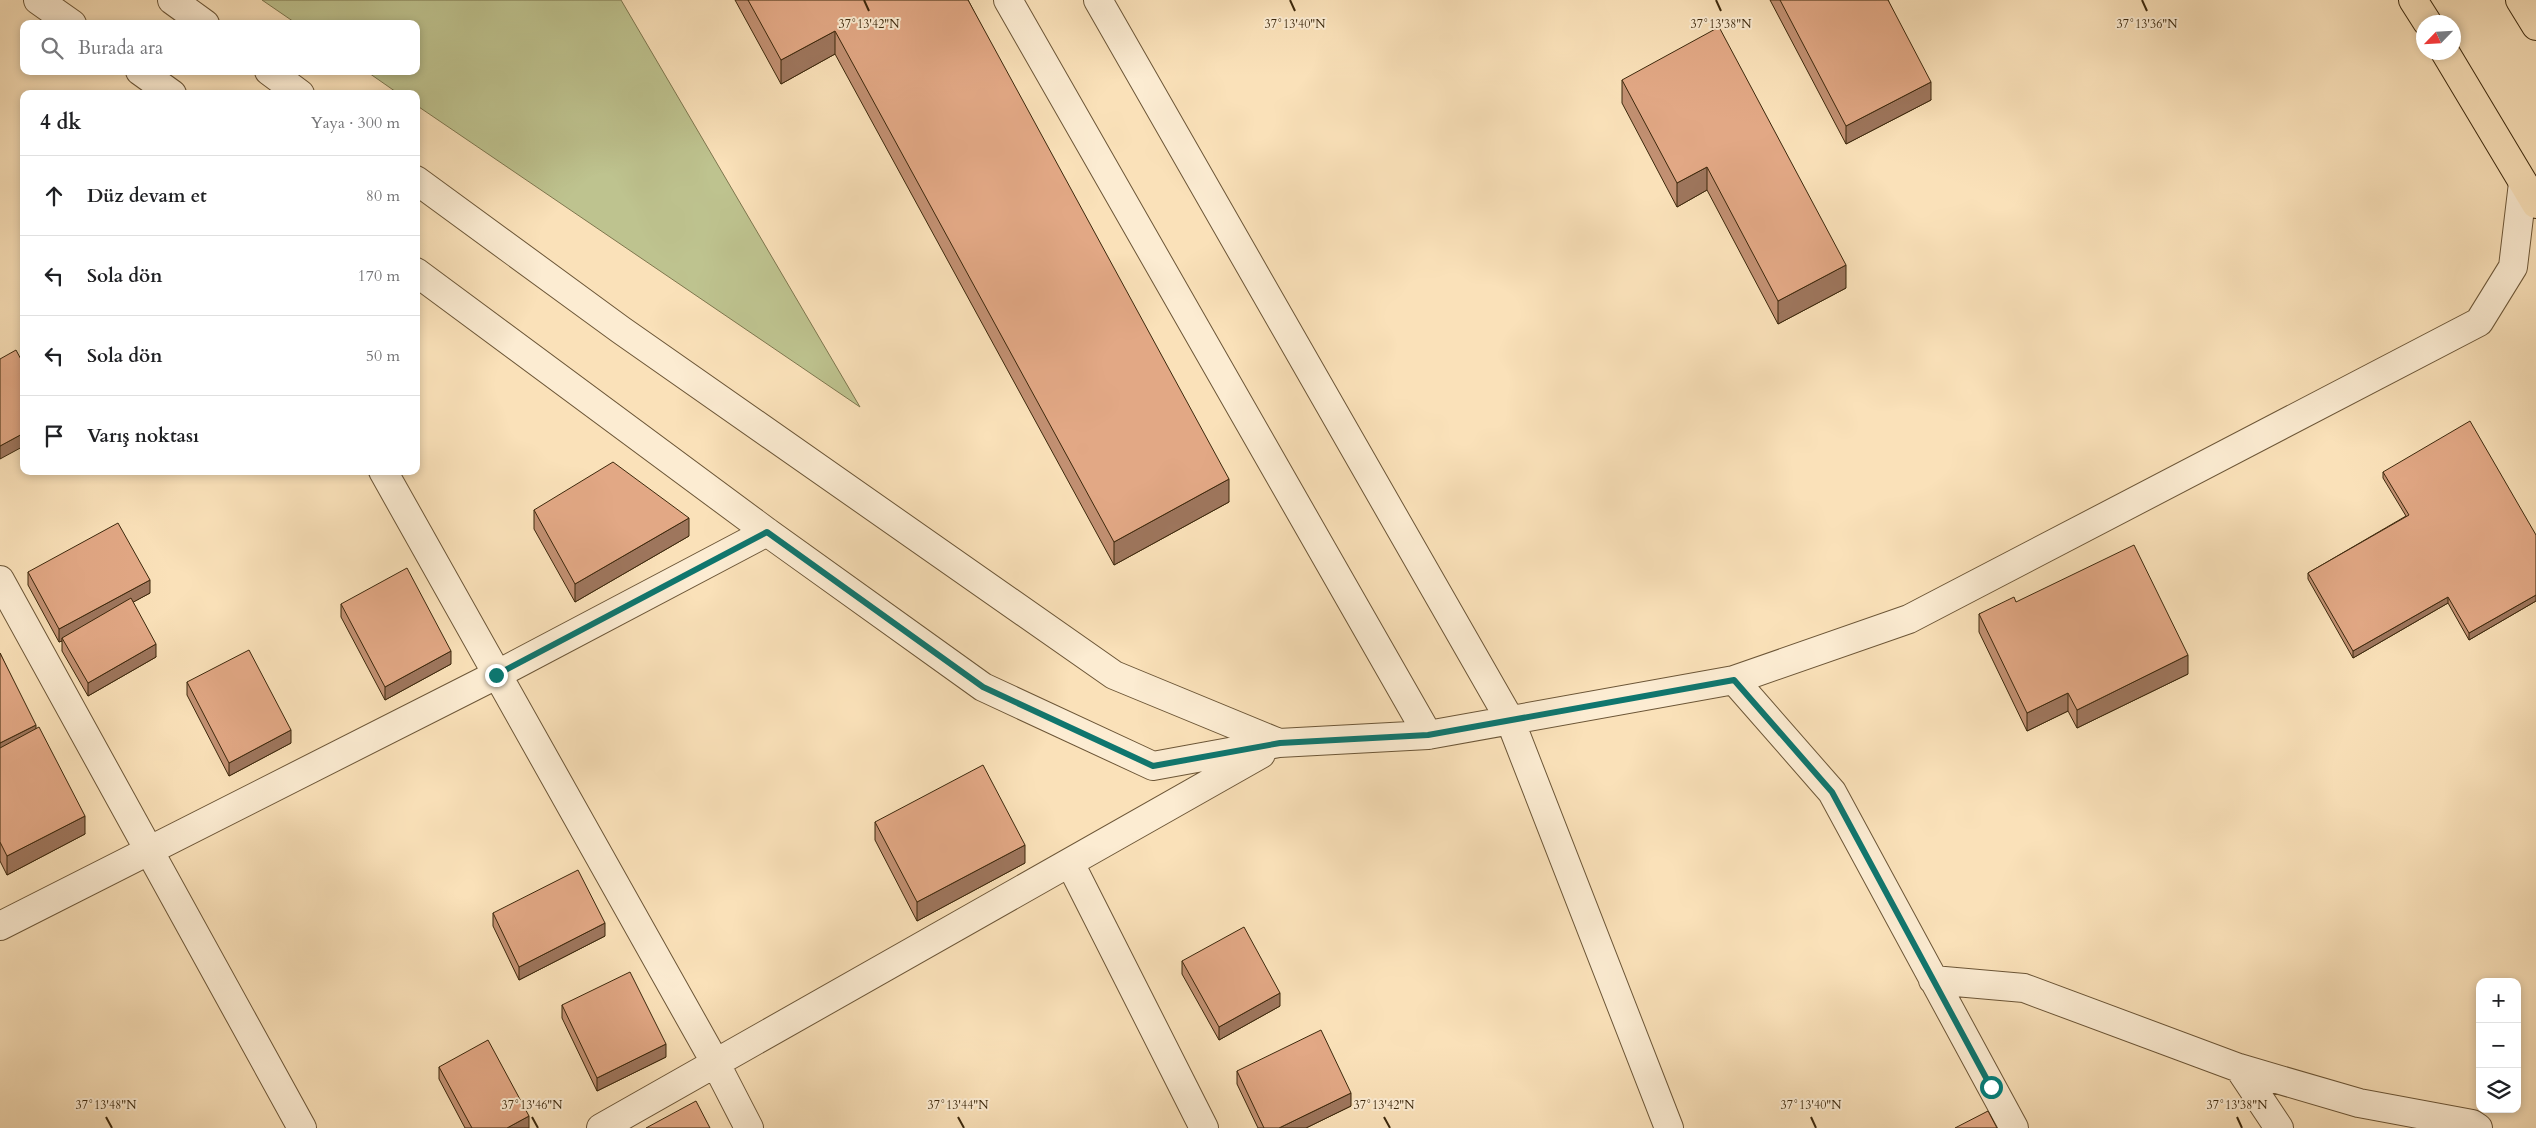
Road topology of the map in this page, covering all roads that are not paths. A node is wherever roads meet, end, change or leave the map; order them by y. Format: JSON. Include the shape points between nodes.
{"nodes":[{"id":1,"x":38,"y":0,"type":"edge"},
{"id":2,"x":172,"y":0,"type":"edge"},
{"id":3,"x":1008,"y":0,"type":"edge"},
{"id":4,"x":1098,"y":0,"type":"edge"},
{"id":5,"x":2413,"y":0,"type":"edge"},
{"id":6,"x":2520,"y":0,"type":"edge"},
{"id":7,"x":2422,"y":15,"type":"edge"},
{"id":8,"x":66,"y":20,"type":"edge"},
{"id":9,"x":200,"y":20,"type":"edge"},
{"id":10,"x":2536,"y":26,"type":"edge"},
{"id":11,"x":2449,"y":60,"type":"edge"},
{"id":12,"x":146,"y":75,"type":"edge"},
{"id":13,"x":274,"y":75,"type":"edge"},
{"id":14,"x":166,"y":90,"type":"edge"},
{"id":15,"x":295,"y":90,"type":"edge"},
{"id":16,"x":420,"y":183,"type":"edge"},
{"id":17,"x":2529,"y":194,"type":"edge"},
{"id":18,"x":420,"y":275,"type":"edge"},
{"id":19,"x":385,"y":475,"type":"edge"},
{"id":20,"x":767,"y":532,"type":"junction"},
{"id":21,"x":0,"y":580,"type":"edge"},
{"id":22,"x":496,"y":675,"type":"junction"},
{"id":23,"x":1734,"y":680,"type":"junction"},
{"id":24,"x":1510,"y":720,"type":"junction"},
{"id":25,"x":1428,"y":735,"type":"junction"},
{"id":26,"x":1280,"y":743,"type":"junction"},
{"id":27,"x":149,"y":850,"type":"junction"},
{"id":28,"x":1070,"y":863,"type":"junction"},
{"id":29,"x":0,"y":926,"type":"edge"},
{"id":30,"x":1933,"y":980,"type":"junction"},
{"id":31,"x":716,"y":1064,"type":"junction"},
{"id":32,"x":2239,"y":1068,"type":"junction"},
{"id":33,"x":302,"y":1128,"type":"edge"},
{"id":34,"x":601,"y":1128,"type":"edge"},
{"id":35,"x":749,"y":1128,"type":"edge"},
{"id":36,"x":1204,"y":1128,"type":"edge"},
{"id":37,"x":1669,"y":1128,"type":"edge"},
{"id":38,"x":2014,"y":1128,"type":"edge"},
{"id":39,"x":2279,"y":1128,"type":"edge"},
{"id":40,"x":2478,"y":1128,"type":"edge"}],
"edges":[{"from":1,"to":8,"type":"street"},
{"from":2,"to":9,"type":"street"},
{"from":3,"to":25,"type":"street"},
{"from":4,"to":24,"type":"street"},
{"from":5,"to":7,"type":"highway"},
{"from":6,"to":10,"type":"highway"},
{"from":11,"to":17,"type":"highway"},
{"from":12,"to":14,"type":"street"},
{"from":13,"to":15,"type":"street"},
{"from":16,"to":26,"type":"street","via":[[621,330],[1114,675]]},
{"from":17,"to":23,"type":"street","via":[[2512,267],[2479,322],[1909,618]]},
{"from":18,"to":20,"type":"street"},
{"from":19,"to":22,"type":"street"},
{"from":20,"to":22,"type":"street"},
{"from":20,"to":26,"type":"street","via":[[983,687],[1153,766]]},
{"from":21,"to":27,"type":"street"},
{"from":22,"to":27,"type":"street"},
{"from":22,"to":31,"type":"street"},
{"from":23,"to":24,"type":"street"},
{"from":23,"to":30,"type":"street","via":[[1832,792]]},
{"from":24,"to":25,"type":"street"},
{"from":24,"to":37,"type":"street"},
{"from":25,"to":26,"type":"street"},
{"from":26,"to":28,"type":"street"},
{"from":27,"to":29,"type":"street"},
{"from":27,"to":33,"type":"street"},
{"from":28,"to":31,"type":"street"},
{"from":28,"to":36,"type":"street"},
{"from":30,"to":32,"type":"street","via":[[2024,988]]},
{"from":30,"to":38,"type":"street"},
{"from":31,"to":34,"type":"street"},
{"from":31,"to":35,"type":"street"},
{"from":32,"to":39,"type":"street"},
{"from":32,"to":40,"type":"street","via":[[2359,1104],[2472,1124]]}]}
